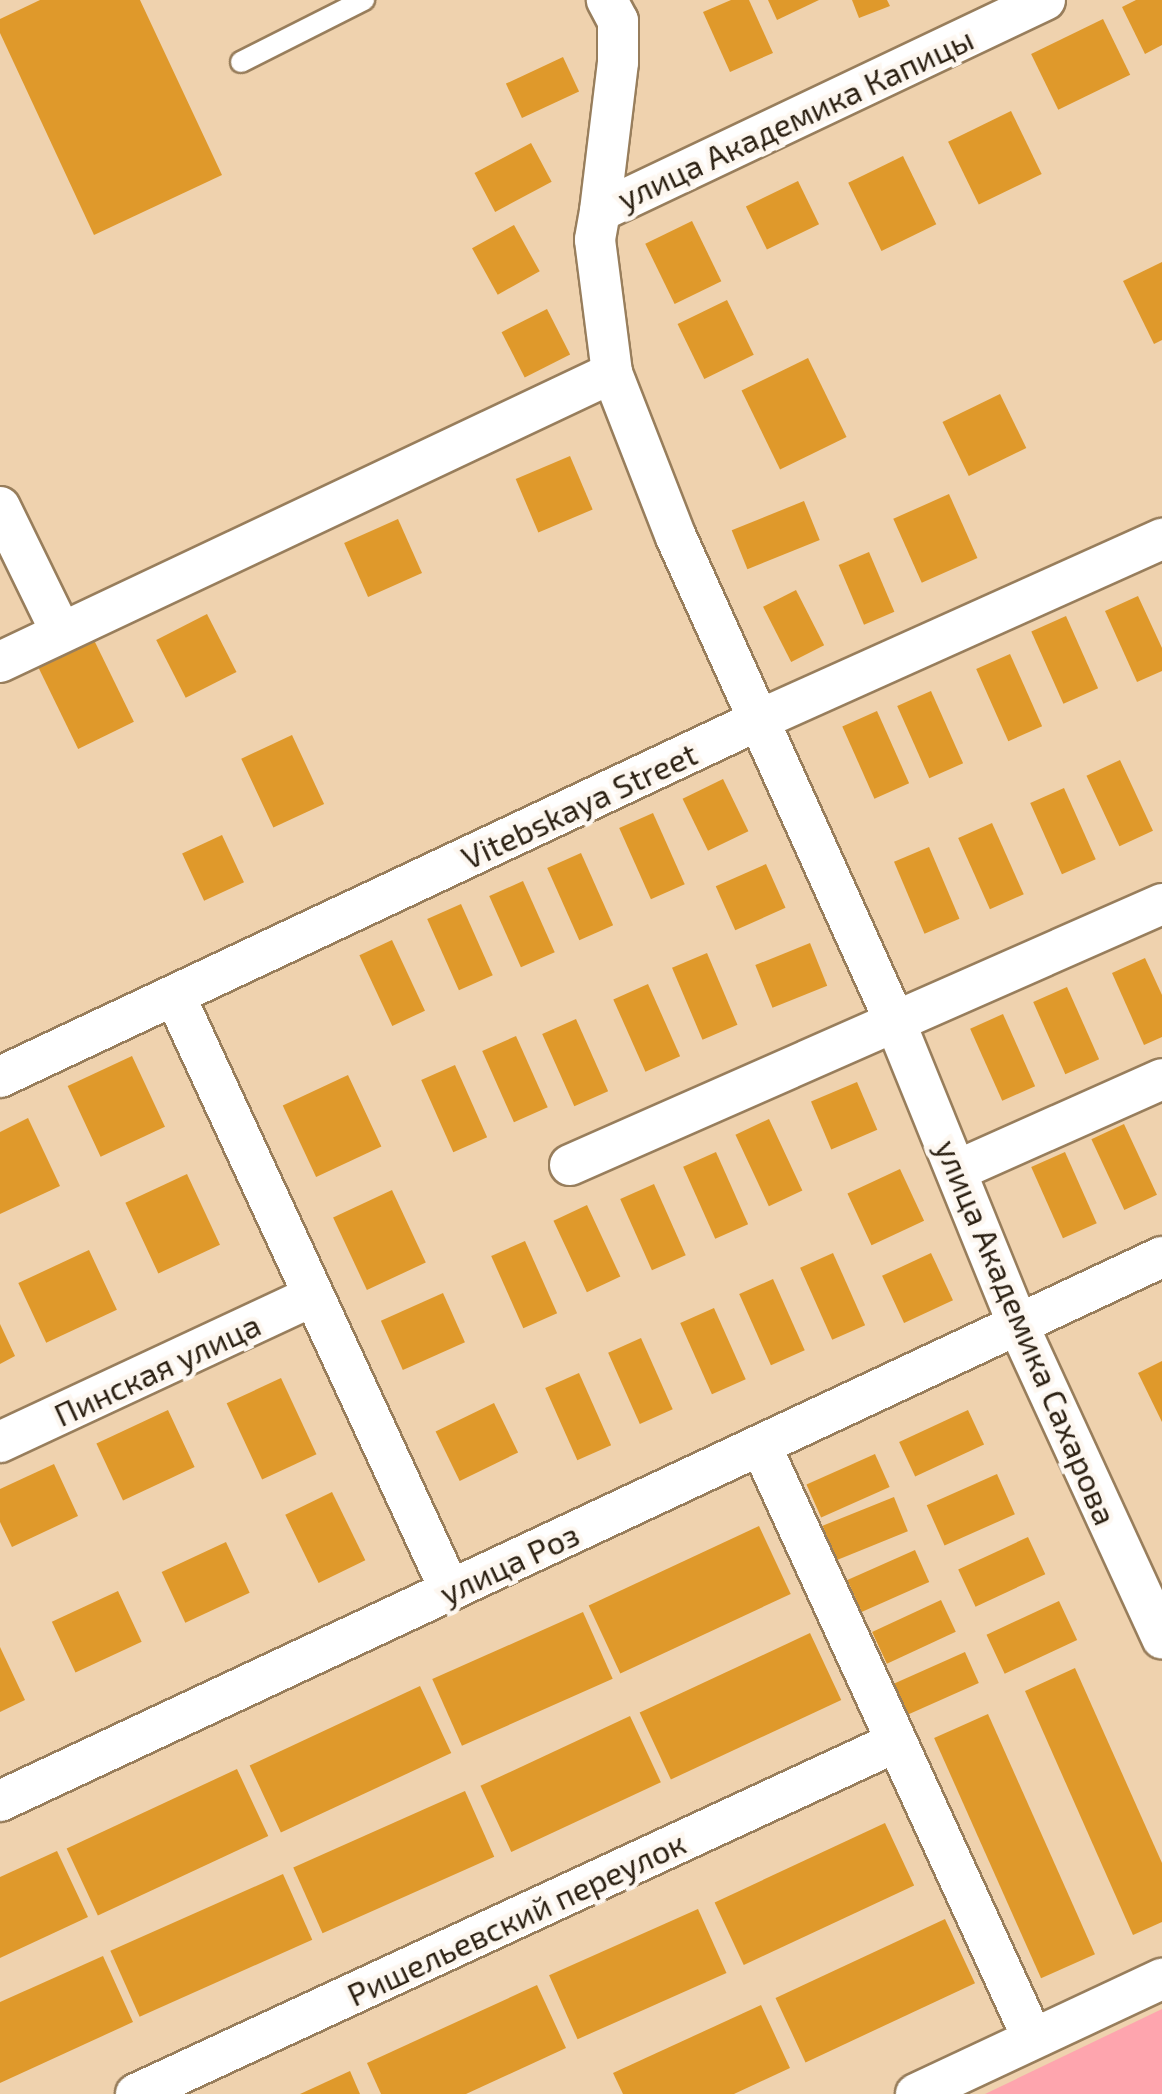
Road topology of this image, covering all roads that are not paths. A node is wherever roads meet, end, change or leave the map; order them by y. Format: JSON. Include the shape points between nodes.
{"nodes":[{"id":1,"x":364,"y":0,"type":"edge"},
{"id":2,"x":608,"y":0,"type":"edge"},
{"id":3,"x":1045,"y":0,"type":"edge"},
{"id":4,"x":241,"y":62,"type":"dead end"},
{"id":5,"x":600,"y":210,"type":"junction"},
{"id":6,"x":612,"y":373,"type":"junction"},
{"id":7,"x":0,"y":508,"type":"edge"},
{"id":8,"x":1162,"y":539,"type":"edge"},
{"id":9,"x":61,"y":632,"type":"junction"},
{"id":10,"x":0,"y":662,"type":"edge"},
{"id":11,"x":761,"y":719,"type":"junction"},
{"id":12,"x":1162,"y":904,"type":"edge"},
{"id":13,"x":175,"y":996,"type":"junction"},
{"id":14,"x":896,"y":1024,"type":"junction"},
{"id":15,"x":0,"y":1077,"type":"edge"},
{"id":16,"x":1162,"y":1078,"type":"edge"},
{"id":17,"x":570,"y":1166,"type":"dead end"},
{"id":18,"x":958,"y":1170,"type":"junction"},
{"id":19,"x":1162,"y":1257,"type":"edge"},
{"id":20,"x":313,"y":1296,"type":"junction"},
{"id":21,"x":1018,"y":1325,"type":"junction"},
{"id":22,"x":0,"y":1442,"type":"edge"},
{"id":23,"x":761,"y":1446,"type":"junction"},
{"id":24,"x":450,"y":1590,"type":"junction"},
{"id":25,"x":1162,"y":1638,"type":"edge"},
{"id":26,"x":896,"y":1742,"type":"junction"},
{"id":27,"x":0,"y":1801,"type":"edge"},
{"id":28,"x":1162,"y":1979,"type":"edge"},
{"id":29,"x":1033,"y":2039,"type":"junction"},
{"id":30,"x":136,"y":2094,"type":"edge"},
{"id":31,"x":916,"y":2094,"type":"edge"}],
"edges":[{"from":1,"to":4,"type":"lane"},
{"from":2,"to":5,"type":"street","via":[[618,21],[618,62]]},
{"from":3,"to":5,"type":"street","name":"улица Академика Капицы"},
{"from":5,"to":6,"type":"street","name":"улица Академика Капицы","via":[[594,240]]},
{"from":6,"to":9,"type":"street"},
{"from":6,"to":11,"type":"street","name":"улица Академика Капицы","via":[[676,537]]},
{"from":7,"to":9,"type":"street"},
{"from":8,"to":11,"type":"street","name":"Vitebskaya Street"},
{"from":9,"to":10,"type":"street"},
{"from":11,"to":13,"type":"street","name":"Vitebskaya Street"},
{"from":11,"to":14,"type":"street","name":"улица Академика Сахарова"},
{"from":12,"to":14,"type":"street"},
{"from":13,"to":15,"type":"street","name":"Vitebskaya Street"},
{"from":13,"to":20,"type":"street"},
{"from":14,"to":17,"type":"street"},
{"from":14,"to":18,"type":"street","name":"улица Академика Сахарова"},
{"from":16,"to":18,"type":"street"},
{"from":18,"to":21,"type":"street","name":"улица Академика Сахарова"},
{"from":19,"to":21,"type":"street","name":"улица Роз"},
{"from":20,"to":22,"type":"street","name":"Пинская улица"},
{"from":20,"to":24,"type":"street"},
{"from":21,"to":23,"type":"street","name":"улица Роз"},
{"from":21,"to":25,"type":"street","name":"улица Академика Сахарова"},
{"from":23,"to":24,"type":"street","name":"улица Роз"},
{"from":23,"to":26,"type":"street"},
{"from":24,"to":27,"type":"street","name":"улица Роз"},
{"from":26,"to":29,"type":"street"},
{"from":26,"to":30,"type":"street","name":"Ришельевский переулок"},
{"from":28,"to":29,"type":"street"},
{"from":29,"to":31,"type":"street"}]}
